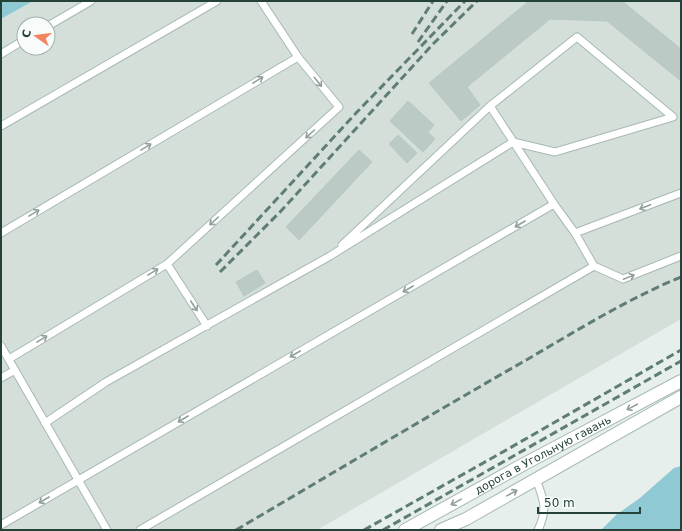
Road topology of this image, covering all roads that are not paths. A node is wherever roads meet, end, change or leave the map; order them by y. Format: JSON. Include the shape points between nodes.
{"nodes":[{"id":1,"x":92,"y":1,"type":"edge"},
{"id":2,"x":217,"y":1,"type":"edge"},
{"id":3,"x":261,"y":1,"type":"edge"},
{"id":4,"x":56,"y":21,"type":"edge"},
{"id":5,"x":16,"y":45,"type":"edge"},
{"id":6,"x":1,"y":54,"type":"edge"},
{"id":7,"x":298,"y":56,"type":"junction"},
{"id":8,"x":490,"y":106,"type":"junction"},
{"id":9,"x":1,"y":126,"type":"edge"},
{"id":10,"x":513,"y":142,"type":"junction"},
{"id":11,"x":681,"y":193,"type":"edge"},
{"id":12,"x":554,"y":204,"type":"junction"},
{"id":13,"x":1,"y":233,"type":"edge"},
{"id":14,"x":575,"y":233,"type":"junction"},
{"id":15,"x":330,"y":256,"type":"junction"},
{"id":16,"x":681,"y":256,"type":"edge"},
{"id":17,"x":167,"y":264,"type":"junction"},
{"id":18,"x":594,"y":266,"type":"junction"},
{"id":19,"x":206,"y":326,"type":"junction"},
{"id":20,"x":1,"y":346,"type":"edge"},
{"id":21,"x":9,"y":359,"type":"junction"},
{"id":22,"x":15,"y":370,"type":"junction"},
{"id":23,"x":1,"y":378,"type":"edge"},
{"id":24,"x":681,"y":381,"type":"edge"},
{"id":25,"x":681,"y":397,"type":"edge"},
{"id":26,"x":45,"y":423,"type":"junction"},
{"id":27,"x":536,"y":479,"type":"junction"},
{"id":28,"x":78,"y":480,"type":"junction"},
{"id":29,"x":466,"y":519,"type":"junction"},
{"id":30,"x":1,"y":525,"type":"edge"},
{"id":31,"x":107,"y":530,"type":"edge"},
{"id":32,"x":140,"y":530,"type":"edge"},
{"id":33,"x":405,"y":530,"type":"edge"},
{"id":34,"x":441,"y":530,"type":"edge"},
{"id":35,"x":457,"y":530,"type":"edge"},
{"id":36,"x":538,"y":530,"type":"edge"}],
"edges":[{"from":1,"to":4,"type":"lane"},
{"from":2,"to":9,"type":"lane"},
{"from":3,"to":7,"type":"lane"},
{"from":5,"to":6,"type":"lane"},
{"from":13,"to":7,"type":"lane","one_way":true},
{"from":7,"to":17,"type":"lane","one_way":true,"via":[[339,107]]},
{"from":8,"to":10,"type":"lane"},
{"from":8,"to":10,"type":"lane","via":[[577,37],[673,117],[555,152]]},
{"from":8,"to":15,"type":"lane"},
{"from":10,"to":12,"type":"lane"},
{"from":10,"to":15,"type":"lane"},
{"from":11,"to":14,"type":"lane","one_way":true},
{"from":12,"to":14,"type":"lane"},
{"from":12,"to":28,"type":"lane","one_way":true},
{"from":14,"to":18,"type":"lane"},
{"from":15,"to":19,"type":"lane"},
{"from":18,"to":16,"type":"lane","one_way":true,"via":[[623,279]]},
{"from":17,"to":19,"type":"lane","one_way":true},
{"from":21,"to":17,"type":"lane","one_way":true},
{"from":18,"to":32,"type":"lane"},
{"from":19,"to":26,"type":"lane","via":[[106,382]]},
{"from":20,"to":21,"type":"lane"},
{"from":21,"to":22,"type":"lane"},
{"from":22,"to":23,"type":"lane"},
{"from":22,"to":26,"type":"lane"},
{"from":24,"to":33,"type":"street","name":"дорога в Угольную гавань","one_way":true},
{"from":25,"to":27,"type":"street","name":"дорога в Угольную гавань"},
{"from":26,"to":28,"type":"lane"},
{"from":29,"to":27,"type":"street","name":"дорога в Угольную гавань","one_way":true},
{"from":27,"to":36,"type":"lane","via":[[543,497],[544,511]]},
{"from":28,"to":30,"type":"lane","one_way":true},
{"from":28,"to":31,"type":"lane"},
{"from":29,"to":34,"type":"street","name":"дорога в Угольную гавань"},
{"from":29,"to":35,"type":"lane"}]}
